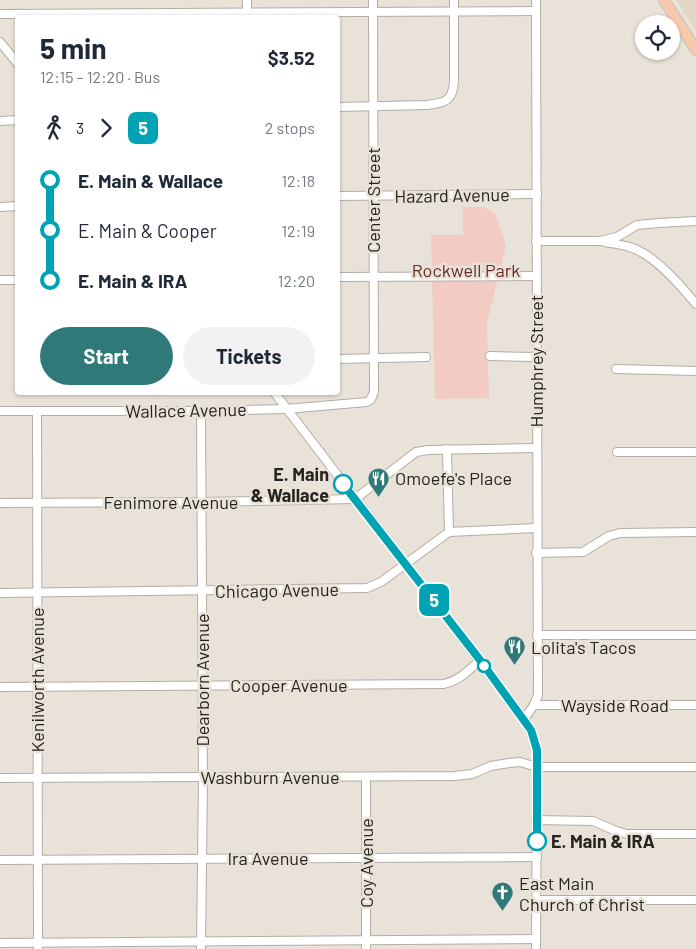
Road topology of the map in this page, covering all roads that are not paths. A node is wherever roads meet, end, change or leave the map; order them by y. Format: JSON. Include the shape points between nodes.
{"nodes":[{"id":1,"x":247,"y":0,"type":"edge"},
{"id":2,"x":373,"y":0,"type":"edge"},
{"id":3,"x":454,"y":0,"type":"edge"},
{"id":4,"x":536,"y":0,"type":"edge"},
{"id":5,"x":664,"y":0,"type":"edge"},
{"id":6,"x":373,"y":11,"type":"junction"},
{"id":7,"x":454,"y":12,"type":"junction"},
{"id":8,"x":536,"y":12,"type":"junction"},
{"id":9,"x":0,"y":14,"type":"edge"},
{"id":10,"x":54,"y":15,"type":"edge"},
{"id":11,"x":247,"y":15,"type":"edge"},
{"id":12,"x":0,"y":42,"type":"edge"},
{"id":13,"x":696,"y":50,"type":"edge"},
{"id":14,"x":15,"y":60,"type":"edge"},
{"id":15,"x":340,"y":107,"type":"edge"},
{"id":16,"x":372,"y":107,"type":"junction"},
{"id":17,"x":0,"y":120,"type":"edge"},
{"id":18,"x":15,"y":120,"type":"edge"},
{"id":19,"x":537,"y":194,"type":"junction"},
{"id":20,"x":373,"y":195,"type":"junction"},
{"id":21,"x":340,"y":196,"type":"edge"},
{"id":22,"x":0,"y":206,"type":"edge"},
{"id":23,"x":15,"y":206,"type":"edge"},
{"id":24,"x":696,"y":222,"type":"edge"},
{"id":25,"x":536,"y":241,"type":"junction"},
{"id":26,"x":600,"y":241,"type":"junction"},
{"id":27,"x":373,"y":276,"type":"junction"},
{"id":28,"x":536,"y":276,"type":"junction"},
{"id":29,"x":340,"y":277,"type":"edge"},
{"id":30,"x":0,"y":280,"type":"edge"},
{"id":31,"x":15,"y":280,"type":"edge"},
{"id":32,"x":686,"y":293,"type":"junction"},
{"id":33,"x":696,"y":293,"type":"edge"},
{"id":34,"x":696,"y":304,"type":"edge"},
{"id":35,"x":490,"y":356,"type":"dead end"},
{"id":36,"x":536,"y":356,"type":"junction"},
{"id":37,"x":426,"y":357,"type":"dead end"},
{"id":38,"x":374,"y":358,"type":"junction"},
{"id":39,"x":340,"y":359,"type":"edge"},
{"id":40,"x":616,"y":369,"type":"dead end"},
{"id":41,"x":696,"y":371,"type":"edge"},
{"id":42,"x":276,"y":395,"type":"edge"},
{"id":43,"x":371,"y":399,"type":"joint"},
{"id":44,"x":286,"y":409,"type":"junction"},
{"id":45,"x":0,"y":411,"type":"edge"},
{"id":46,"x":37,"y":411,"type":"junction"},
{"id":47,"x":201,"y":411,"type":"junction"},
{"id":48,"x":536,"y":448,"type":"junction"},
{"id":49,"x":447,"y":449,"type":"junction"},
{"id":50,"x":617,"y":452,"type":"dead end"},
{"id":51,"x":696,"y":452,"type":"edge"},
{"id":52,"x":355,"y":499,"type":"junction"},
{"id":53,"x":0,"y":502,"type":"edge"},
{"id":54,"x":37,"y":502,"type":"junction"},
{"id":55,"x":201,"y":502,"type":"junction"},
{"id":56,"x":536,"y":528,"type":"junction"},
{"id":57,"x":449,"y":532,"type":"junction"},
{"id":58,"x":696,"y":532,"type":"edge"},
{"id":59,"x":536,"y":554,"type":"junction"},
{"id":60,"x":406,"y":564,"type":"junction"},
{"id":61,"x":201,"y":591,"type":"junction"},
{"id":62,"x":0,"y":593,"type":"edge"},
{"id":63,"x":37,"y":593,"type":"junction"},
{"id":64,"x":537,"y":635,"type":"junction"},
{"id":65,"x":696,"y":635,"type":"edge"},
{"id":66,"x":480,"y":660,"type":"junction"},
{"id":67,"x":38,"y":686,"type":"junction"},
{"id":68,"x":201,"y":686,"type":"junction"},
{"id":69,"x":0,"y":687,"type":"edge"},
{"id":70,"x":534,"y":704,"type":"junction"},
{"id":71,"x":696,"y":705,"type":"edge"},
{"id":72,"x":524,"y":719,"type":"junction"},
{"id":73,"x":537,"y":767,"type":"junction"},
{"id":74,"x":696,"y":767,"type":"edge"},
{"id":75,"x":203,"y":777,"type":"junction"},
{"id":76,"x":366,"y":777,"type":"junction"},
{"id":77,"x":0,"y":778,"type":"edge"},
{"id":78,"x":38,"y":778,"type":"junction"},
{"id":79,"x":536,"y":820,"type":"junction"},
{"id":80,"x":696,"y":834,"type":"edge"},
{"id":81,"x":537,"y":857,"type":"junction"},
{"id":82,"x":202,"y":858,"type":"junction"},
{"id":83,"x":366,"y":858,"type":"junction"},
{"id":84,"x":0,"y":860,"type":"edge"},
{"id":85,"x":38,"y":860,"type":"junction"},
{"id":86,"x":536,"y":900,"type":"junction"},
{"id":87,"x":696,"y":900,"type":"edge"},
{"id":88,"x":536,"y":939,"type":"junction"},
{"id":89,"x":0,"y":943,"type":"edge"},
{"id":90,"x":366,"y":945,"type":"edge"},
{"id":91,"x":38,"y":946,"type":"edge"},
{"id":92,"x":201,"y":946,"type":"edge"},
{"id":93,"x":536,"y":949,"type":"edge"}],
"edges":[{"from":1,"to":11,"type":"street"},
{"from":2,"to":6,"type":"street","name":"Center Street"},
{"from":3,"to":7,"type":"street"},
{"from":4,"to":8,"type":"street","name":"Humphrey Street"},
{"from":5,"to":13,"type":"main road"},
{"from":6,"to":7,"type":"street"},
{"from":6,"to":11,"type":"street"},
{"from":6,"to":16,"type":"street","name":"Center Street"},
{"from":7,"to":8,"type":"street"},
{"from":7,"to":16,"type":"street","via":[[454,81],[450,98],[436,104]]},
{"from":8,"to":19,"type":"street","name":"Humphrey Street"},
{"from":9,"to":10,"type":"street"},
{"from":12,"to":14,"type":"street"},
{"from":15,"to":16,"type":"street"},
{"from":16,"to":20,"type":"street","name":"Center Street"},
{"from":17,"to":18,"type":"street"},
{"from":19,"to":20,"type":"street","name":"Hazard Avenue"},
{"from":19,"to":25,"type":"street","name":"Humphrey Street"},
{"from":20,"to":21,"type":"street","name":"Hazard Avenue"},
{"from":20,"to":27,"type":"street","name":"Center Street"},
{"from":22,"to":23,"type":"street"},
{"from":24,"to":26,"type":"street","via":[[643,224],[617,237]]},
{"from":25,"to":26,"type":"street"},
{"from":25,"to":28,"type":"street","name":"Humphrey Street"},
{"from":26,"to":32,"type":"street","via":[[636,250],[658,264]]},
{"from":27,"to":28,"type":"street"},
{"from":27,"to":29,"type":"street"},
{"from":27,"to":38,"type":"street","name":"Center Street"},
{"from":28,"to":36,"type":"street","name":"Humphrey Street"},
{"from":30,"to":31,"type":"street"},
{"from":32,"to":33,"type":"street"},
{"from":32,"to":34,"type":"street"},
{"from":35,"to":36,"type":"street"},
{"from":36,"to":48,"type":"street","name":"Humphrey Street"},
{"from":37,"to":38,"type":"street"},
{"from":38,"to":39,"type":"street"},
{"from":38,"to":43,"type":"street","name":"Center Street"},
{"from":40,"to":41,"type":"street"},
{"from":42,"to":44,"type":"street"},
{"from":43,"to":44,"type":"street","name":"Wallace Avenue","via":[[367,402]]},
{"from":44,"to":47,"type":"street","name":"Wallace Avenue"},
{"from":44,"to":52,"type":"street"},
{"from":45,"to":46,"type":"street","name":"Wallace Avenue"},
{"from":46,"to":47,"type":"street","name":"Wallace Avenue"},
{"from":46,"to":54,"type":"street","name":"Kenilworth Avenue"},
{"from":47,"to":55,"type":"street","name":"Dearborn Avenue"},
{"from":48,"to":49,"type":"street"},
{"from":48,"to":56,"type":"street","name":"Humphrey Street"},
{"from":49,"to":52,"type":"street","via":[[412,454]]},
{"from":49,"to":57,"type":"street"},
{"from":50,"to":51,"type":"street"},
{"from":52,"to":55,"type":"street","name":"Fenimore Avenue"},
{"from":52,"to":60,"type":"street"},
{"from":53,"to":54,"type":"street","name":"Fenimore Avenue"},
{"from":54,"to":55,"type":"street","name":"Fenimore Avenue"},
{"from":54,"to":63,"type":"street","name":"Kenilworth Avenue"},
{"from":55,"to":61,"type":"street","name":"Dearborn Avenue"},
{"from":56,"to":57,"type":"street"},
{"from":56,"to":59,"type":"street","name":"Humphrey Street"},
{"from":57,"to":60,"type":"street","name":"Chicago Avenue"},
{"from":58,"to":59,"type":"street","via":[[620,533],[609,536],[587,551]]},
{"from":59,"to":64,"type":"street","name":"Humphrey Street"},
{"from":60,"to":61,"type":"street","name":"Chicago Avenue","via":[[368,588]]},
{"from":60,"to":66,"type":"street"},
{"from":61,"to":63,"type":"street","name":"Chicago Avenue"},
{"from":61,"to":68,"type":"street","name":"Dearborn Avenue"},
{"from":62,"to":63,"type":"street","name":"Chicago Avenue"},
{"from":63,"to":67,"type":"street","name":"Kenilworth Avenue"},
{"from":64,"to":65,"type":"street"},
{"from":64,"to":70,"type":"street","name":"Humphrey Street","via":[[538,695]]},
{"from":66,"to":68,"type":"street","name":"Cooper Avenue","via":[[461,678],[443,684]]},
{"from":66,"to":72,"type":"street"},
{"from":67,"to":68,"type":"street","name":"Cooper Avenue"},
{"from":67,"to":69,"type":"street","name":"Cooper Avenue"},
{"from":67,"to":78,"type":"street","name":"Kenilworth Avenue"},
{"from":68,"to":75,"type":"street","name":"Dearborn Avenue"},
{"from":70,"to":71,"type":"street","name":"Wayside Road"},
{"from":70,"to":72,"type":"street","name":"Humphrey Street"},
{"from":72,"to":73,"type":"street","via":[[536,745]]},
{"from":73,"to":74,"type":"street","name":"Washburn Avenue"},
{"from":73,"to":76,"type":"street","name":"Washburn Avenue","via":[[520,762],[455,776]]},
{"from":73,"to":79,"type":"street"},
{"from":75,"to":76,"type":"street","name":"Washburn Avenue"},
{"from":75,"to":78,"type":"street","name":"Washburn Avenue"},
{"from":75,"to":82,"type":"street","name":"Dearborn Avenue"},
{"from":76,"to":83,"type":"street","name":"Coy Avenue"},
{"from":77,"to":78,"type":"street","name":"Washburn Avenue"},
{"from":78,"to":85,"type":"street","name":"Kenilworth Avenue"},
{"from":79,"to":80,"type":"street","via":[[593,821],[627,834]]},
{"from":79,"to":81,"type":"street"},
{"from":81,"to":83,"type":"street","name":"Ira Avenue"},
{"from":81,"to":86,"type":"street"},
{"from":82,"to":83,"type":"street","name":"Ira Avenue"},
{"from":82,"to":85,"type":"street","name":"Ira Avenue"},
{"from":82,"to":92,"type":"street","name":"Dearborn Avenue"},
{"from":83,"to":90,"type":"street","name":"Coy Avenue"},
{"from":84,"to":85,"type":"street","name":"Ira Avenue"},
{"from":85,"to":91,"type":"street","name":"Kenilworth Avenue"},
{"from":86,"to":87,"type":"street"},
{"from":86,"to":88,"type":"street"},
{"from":88,"to":90,"type":"street"},
{"from":88,"to":93,"type":"street"},
{"from":89,"to":91,"type":"street"},
{"from":90,"to":92,"type":"street"},
{"from":91,"to":92,"type":"street"}]}
